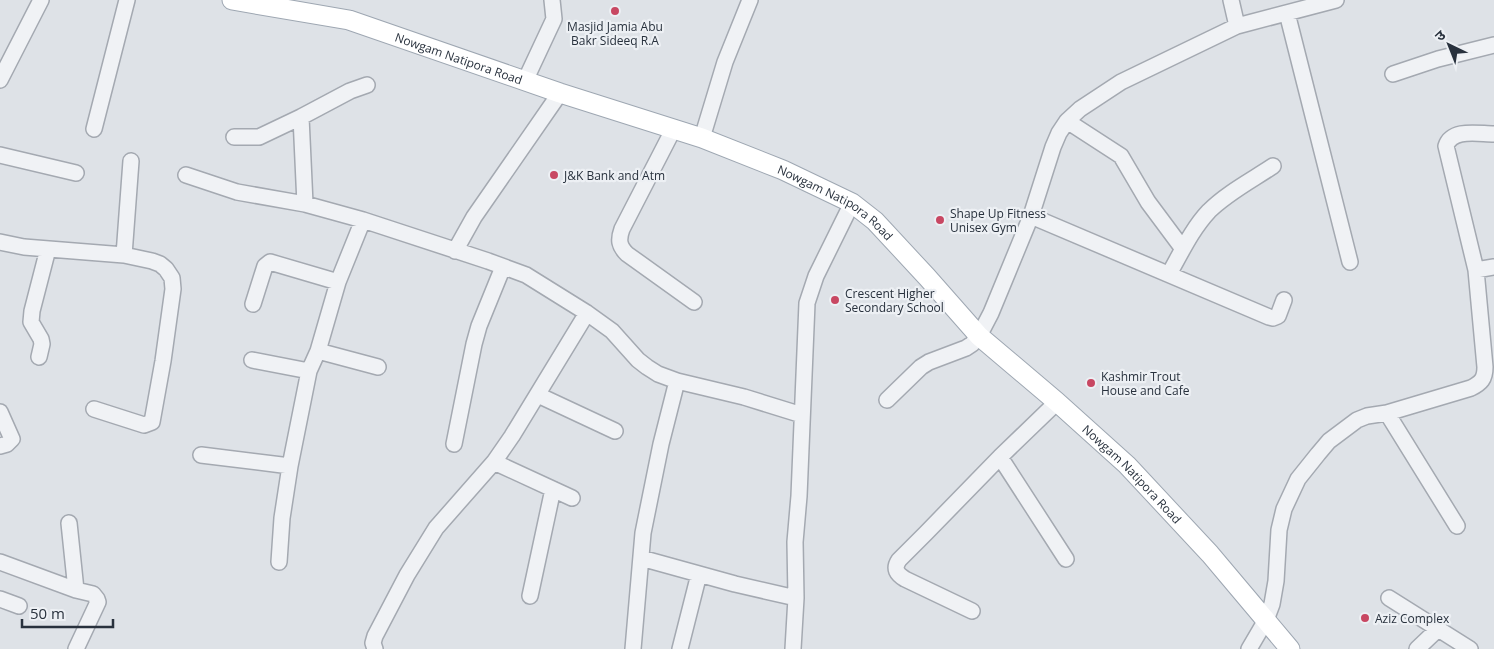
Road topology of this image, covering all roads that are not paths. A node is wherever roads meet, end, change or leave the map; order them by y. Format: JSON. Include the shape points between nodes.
{"nodes":[{"id":1,"x":41,"y":0,"type":"edge"},
{"id":2,"x":128,"y":0,"type":"edge"},
{"id":3,"x":232,"y":0,"type":"edge"},
{"id":4,"x":552,"y":0,"type":"edge"},
{"id":5,"x":750,"y":0,"type":"edge"},
{"id":6,"x":1231,"y":0,"type":"edge"},
{"id":7,"x":1336,"y":0,"type":"edge"},
{"id":8,"x":261,"y":2,"type":"edge"},
{"id":9,"x":1288,"y":13,"type":"junction"},
{"id":10,"x":1237,"y":26,"type":"junction"},
{"id":11,"x":1494,"y":45,"type":"edge"},
{"id":12,"x":1393,"y":74,"type":"dead end"},
{"id":13,"x":0,"y":80,"type":"edge"},
{"id":14,"x":525,"y":81,"type":"junction"},
{"id":15,"x":367,"y":85,"type":"dead end"},
{"id":16,"x":560,"y":93,"type":"junction"},
{"id":17,"x":301,"y":117,"type":"junction"},
{"id":18,"x":1068,"y":121,"type":"junction"},
{"id":19,"x":674,"y":128,"type":"junction"},
{"id":20,"x":94,"y":129,"type":"dead end"},
{"id":21,"x":1494,"y":134,"type":"edge"},
{"id":22,"x":234,"y":137,"type":"dead end"},
{"id":23,"x":702,"y":138,"type":"junction"},
{"id":24,"x":0,"y":155,"type":"edge"},
{"id":25,"x":131,"y":161,"type":"dead end"},
{"id":26,"x":1273,"y":166,"type":"dead end"},
{"id":27,"x":76,"y":173,"type":"dead end"},
{"id":28,"x":186,"y":175,"type":"dead end"},
{"id":29,"x":852,"y":203,"type":"junction"},
{"id":30,"x":305,"y":204,"type":"junction"},
{"id":31,"x":1031,"y":216,"type":"junction"},
{"id":32,"x":363,"y":220,"type":"junction"},
{"id":33,"x":0,"y":242,"type":"edge"},
{"id":34,"x":48,"y":249,"type":"junction"},
{"id":35,"x":1183,"y":249,"type":"junction"},
{"id":36,"x":455,"y":251,"type":"junction"},
{"id":37,"x":124,"y":256,"type":"junction"},
{"id":38,"x":1350,"y":262,"type":"dead end"},
{"id":39,"x":503,"y":267,"type":"junction"},
{"id":40,"x":1494,"y":267,"type":"edge"},
{"id":41,"x":1476,"y":270,"type":"junction"},
{"id":42,"x":1168,"y":274,"type":"junction"},
{"id":43,"x":338,"y":282,"type":"junction"},
{"id":44,"x":1284,"y":300,"type":"dead end"},
{"id":45,"x":694,"y":302,"type":"dead end"},
{"id":46,"x":253,"y":304,"type":"dead end"},
{"id":47,"x":587,"y":313,"type":"junction"},
{"id":48,"x":978,"y":336,"type":"junction"},
{"id":49,"x":318,"y":351,"type":"junction"},
{"id":50,"x":39,"y":357,"type":"dead end"},
{"id":51,"x":252,"y":360,"type":"dead end"},
{"id":52,"x":378,"y":367,"type":"dead end"},
{"id":53,"x":309,"y":371,"type":"junction"},
{"id":54,"x":677,"y":382,"type":"junction"},
{"id":55,"x":538,"y":395,"type":"junction"},
{"id":56,"x":887,"y":400,"type":"dead end"},
{"id":57,"x":1058,"y":402,"type":"junction"},
{"id":58,"x":94,"y":409,"type":"dead end"},
{"id":59,"x":0,"y":412,"type":"edge"},
{"id":60,"x":1387,"y":413,"type":"junction"},
{"id":61,"x":802,"y":415,"type":"junction"},
{"id":62,"x":615,"y":431,"type":"dead end"},
{"id":63,"x":454,"y":444,"type":"dead end"},
{"id":64,"x":0,"y":446,"type":"edge"},
{"id":65,"x":201,"y":455,"type":"dead end"},
{"id":66,"x":1000,"y":457,"type":"junction"},
{"id":67,"x":494,"y":462,"type":"junction"},
{"id":68,"x":290,"y":466,"type":"junction"},
{"id":69,"x":553,"y":489,"type":"junction"},
{"id":70,"x":572,"y":498,"type":"dead end"},
{"id":71,"x":69,"y":523,"type":"dead end"},
{"id":72,"x":1457,"y":526,"type":"dead end"},
{"id":73,"x":641,"y":558,"type":"junction"},
{"id":74,"x":1066,"y":559,"type":"dead end"},
{"id":75,"x":0,"y":562,"type":"edge"},
{"id":76,"x":279,"y":562,"type":"dead end"},
{"id":77,"x":699,"y":574,"type":"junction"},
{"id":78,"x":76,"y":590,"type":"junction"},
{"id":79,"x":530,"y":596,"type":"dead end"},
{"id":80,"x":796,"y":598,"type":"junction"},
{"id":81,"x":1389,"y":598,"type":"dead end"},
{"id":82,"x":0,"y":599,"type":"edge"},
{"id":83,"x":19,"y":606,"type":"dead end"},
{"id":84,"x":972,"y":611,"type":"dead end"},
{"id":85,"x":1266,"y":620,"type":"junction"},
{"id":86,"x":1438,"y":629,"type":"junction"},
{"id":87,"x":76,"y":649,"type":"edge"},
{"id":88,"x":375,"y":649,"type":"edge"},
{"id":89,"x":633,"y":649,"type":"edge"},
{"id":90,"x":680,"y":649,"type":"edge"},
{"id":91,"x":794,"y":649,"type":"edge"},
{"id":92,"x":1249,"y":649,"type":"edge"},
{"id":93,"x":1290,"y":649,"type":"edge"},
{"id":94,"x":1417,"y":649,"type":"edge"},
{"id":95,"x":1470,"y":649,"type":"edge"}],
"edges":[{"from":1,"to":13,"type":"street"},
{"from":2,"to":20,"type":"street"},
{"from":3,"to":8,"type":"main road","name":"Nowgam Natipora Road"},
{"from":4,"to":14,"type":"street","via":[[554,19]]},
{"from":5,"to":23,"type":"street","via":[[725,62]]},
{"from":6,"to":10,"type":"street"},
{"from":7,"to":9,"type":"street"},
{"from":8,"to":14,"type":"main road","name":"Nowgam Natipora Road","via":[[349,20]]},
{"from":9,"to":10,"type":"street"},
{"from":9,"to":38,"type":"street"},
{"from":10,"to":18,"type":"street","via":[[1121,82],[1080,109]]},
{"from":11,"to":12,"type":"street"},
{"from":14,"to":16,"type":"main road","name":"Nowgam Natipora Road"},
{"from":15,"to":17,"type":"street"},
{"from":16,"to":19,"type":"main road","name":"Nowgam Natipora Road"},
{"from":16,"to":36,"type":"street","via":[[474,217]]},
{"from":17,"to":22,"type":"street","via":[[259,137]]},
{"from":17,"to":30,"type":"street"},
{"from":18,"to":31,"type":"street","via":[[1058,134]]},
{"from":18,"to":35,"type":"street","via":[[1121,156],[1148,202]]},
{"from":19,"to":23,"type":"main road","name":"Nowgam Natipora Road"},
{"from":19,"to":45,"type":"street","via":[[622,229],[619,243],[627,254]]},
{"from":21,"to":41,"type":"street","via":[[1460,134],[1450,138],[1446,146]]},
{"from":23,"to":29,"type":"main road","name":"Nowgam Natipora Road","via":[[783,170]]},
{"from":24,"to":27,"type":"street"},
{"from":25,"to":37,"type":"street"},
{"from":26,"to":35,"type":"street","via":[[1209,212]]},
{"from":28,"to":30,"type":"street","via":[[247,194]]},
{"from":29,"to":48,"type":"main road","name":"Nowgam Natipora Road","via":[[875,221]]},
{"from":29,"to":61,"type":"street","via":[[816,276],[807,303]]},
{"from":30,"to":32,"type":"street"},
{"from":31,"to":42,"type":"street"},
{"from":31,"to":48,"type":"street","via":[[991,313]]},
{"from":32,"to":36,"type":"street"},
{"from":32,"to":43,"type":"street"},
{"from":33,"to":34,"type":"street"},
{"from":34,"to":37,"type":"street"},
{"from":34,"to":50,"type":"street","via":[[31,322],[41,338]]},
{"from":35,"to":42,"type":"street"},
{"from":36,"to":39,"type":"street"},
{"from":37,"to":58,"type":"street","via":[[160,264],[172,278],[173,289],[152,422],[147,424]]},
{"from":39,"to":47,"type":"street","via":[[526,276]]},
{"from":39,"to":63,"type":"street","via":[[477,335]]},
{"from":40,"to":41,"type":"street"},
{"from":41,"to":60,"type":"street","via":[[1485,367],[1482,381],[1471,388]]},
{"from":42,"to":44,"type":"street","via":[[1273,318],[1278,316]]},
{"from":43,"to":46,"type":"street","via":[[270,262],[265,266]]},
{"from":43,"to":49,"type":"street"},
{"from":47,"to":54,"type":"street","via":[[612,331],[647,367]]},
{"from":47,"to":55,"type":"street"},
{"from":48,"to":56,"type":"street","via":[[966,348],[921,367]]},
{"from":48,"to":57,"type":"main road","name":"Nowgam Natipora Road"},
{"from":49,"to":52,"type":"street"},
{"from":49,"to":53,"type":"street"},
{"from":51,"to":53,"type":"street"},
{"from":53,"to":68,"type":"street"},
{"from":54,"to":61,"type":"street","via":[[744,397]]},
{"from":54,"to":73,"type":"street","via":[[648,503]]},
{"from":55,"to":62,"type":"street"},
{"from":55,"to":67,"type":"street"},
{"from":57,"to":66,"type":"street"},
{"from":57,"to":85,"type":"main road","name":"Nowgam Natipora Road","via":[[1127,465]]},
{"from":59,"to":64,"type":"street","via":[[12,439]]},
{"from":60,"to":72,"type":"street"},
{"from":60,"to":85,"type":"street","via":[[1367,416],[1347,426],[1298,479],[1284,509],[1276,581]]},
{"from":61,"to":80,"type":"street","via":[[795,542]]},
{"from":65,"to":68,"type":"street"},
{"from":66,"to":74,"type":"street"},
{"from":66,"to":84,"type":"street","via":[[898,560],[895,569],[906,579]]},
{"from":67,"to":69,"type":"street"},
{"from":67,"to":88,"type":"street","via":[[436,528],[375,636]]},
{"from":68,"to":76,"type":"street"},
{"from":69,"to":70,"type":"street"},
{"from":69,"to":79,"type":"street"},
{"from":71,"to":78,"type":"street"},
{"from":73,"to":77,"type":"street"},
{"from":73,"to":89,"type":"street"},
{"from":75,"to":78,"type":"street"},
{"from":77,"to":80,"type":"street"},
{"from":77,"to":90,"type":"street"},
{"from":78,"to":87,"type":"street","via":[[98,598]]},
{"from":80,"to":91,"type":"street"},
{"from":81,"to":86,"type":"street"},
{"from":82,"to":83,"type":"street"},
{"from":85,"to":92,"type":"street"},
{"from":85,"to":93,"type":"main road","name":"Nowgam Natipora Road"},
{"from":86,"to":94,"type":"street"},
{"from":86,"to":95,"type":"street"}]}
